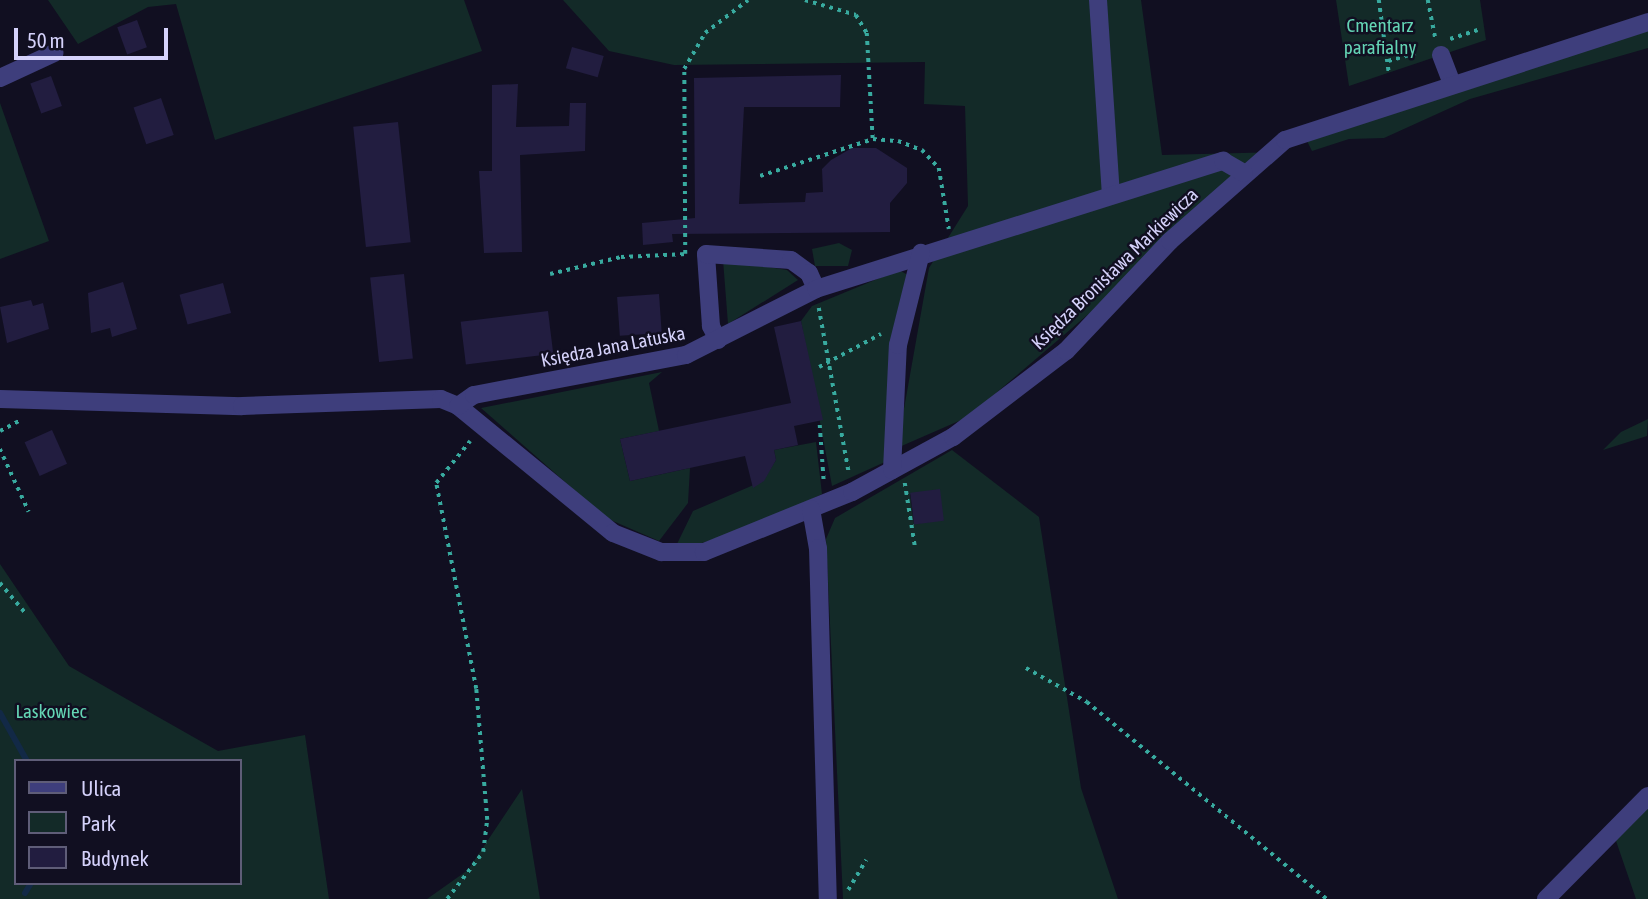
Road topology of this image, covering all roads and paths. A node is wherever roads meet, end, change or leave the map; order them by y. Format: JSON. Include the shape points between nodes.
{"nodes":[{"id":1,"x":748,"y":0,"type":"edge"},
{"id":2,"x":805,"y":0,"type":"edge"},
{"id":3,"x":1098,"y":0,"type":"edge"},
{"id":4,"x":1379,"y":0,"type":"edge"},
{"id":5,"x":1428,"y":0,"type":"edge"},
{"id":6,"x":1648,"y":22,"type":"edge"},
{"id":7,"x":1478,"y":30,"type":"dead end"},
{"id":8,"x":54,"y":53,"type":"dead end"},
{"id":9,"x":1416,"y":53,"type":"dead end"},
{"id":10,"x":1441,"y":55,"type":"dead end"},
{"id":11,"x":1388,"y":61,"type":"junction"},
{"id":12,"x":1389,"y":73,"type":"dead end"},
{"id":13,"x":0,"y":78,"type":"edge"},
{"id":14,"x":1452,"y":84,"type":"junction"},
{"id":15,"x":873,"y":139,"type":"junction"},
{"id":16,"x":1244,"y":173,"type":"junction"},
{"id":17,"x":760,"y":176,"type":"dead end"},
{"id":18,"x":1111,"y":195,"type":"junction"},
{"id":19,"x":950,"y":244,"type":"junction"},
{"id":20,"x":921,"y":253,"type":"junction"},
{"id":21,"x":685,"y":254,"type":"junction"},
{"id":22,"x":706,"y":254,"type":"junction"},
{"id":23,"x":550,"y":274,"type":"dead end"},
{"id":24,"x":816,"y":289,"type":"junction"},
{"id":25,"x":906,"y":318,"type":"junction"},
{"id":26,"x":718,"y":340,"type":"junction"},
{"id":27,"x":829,"y":364,"type":"junction"},
{"id":28,"x":819,"y":367,"type":"dead end"},
{"id":29,"x":0,"y":399,"type":"edge"},
{"id":30,"x":458,"y":406,"type":"junction"},
{"id":31,"x":0,"y":419,"type":"edge"},
{"id":32,"x":482,"y":425,"type":"junction"},
{"id":33,"x":820,"y":425,"type":"dead end"},
{"id":34,"x":0,"y":431,"type":"edge"},
{"id":35,"x":0,"y":449,"type":"edge"},
{"id":36,"x":892,"y":470,"type":"junction"},
{"id":37,"x":852,"y":492,"type":"junction"},
{"id":38,"x":832,"y":500,"type":"junction"},
{"id":39,"x":811,"y":509,"type":"junction"},
{"id":40,"x":29,"y":512,"type":"dead end"},
{"id":41,"x":915,"y":546,"type":"dead end"},
{"id":42,"x":0,"y":583,"type":"edge"},
{"id":43,"x":27,"y":615,"type":"dead end"},
{"id":44,"x":1026,"y":668,"type":"dead end"},
{"id":45,"x":1648,"y":796,"type":"edge"},
{"id":46,"x":866,"y":860,"type":"dead end"},
{"id":47,"x":447,"y":899,"type":"edge"},
{"id":48,"x":828,"y":899,"type":"edge"},
{"id":49,"x":839,"y":899,"type":"edge"},
{"id":50,"x":1327,"y":899,"type":"edge"},
{"id":51,"x":1546,"y":899,"type":"edge"}],
"edges":[{"from":1,"to":21,"type":"path","via":[[705,33],[684,69]]},
{"from":2,"to":15,"type":"path","via":[[856,15],[867,33]]},
{"from":3,"to":18,"type":"street"},
{"from":4,"to":11,"type":"path"},
{"from":5,"to":7,"type":"path","via":[[1437,43]]},
{"from":6,"to":14,"type":"street","name":"Księdza Bronisława Markiewicza"},
{"from":8,"to":13,"type":"street"},
{"from":9,"to":11,"type":"path"},
{"from":10,"to":14,"type":"street"},
{"from":11,"to":12,"type":"path"},
{"from":14,"to":16,"type":"street","name":"Księdza Bronisława Markiewicza","via":[[1286,140]]},
{"from":15,"to":17,"type":"path"},
{"from":15,"to":19,"type":"path","via":[[922,150],[939,168]]},
{"from":16,"to":18,"type":"street","name":"Księdza Jana Latuska","via":[[1223,161]]},
{"from":16,"to":36,"type":"street","name":"Księdza Bronisława Markiewicza","via":[[1066,351],[953,437]]},
{"from":18,"to":19,"type":"street","name":"Księdza Jana Latuska"},
{"from":19,"to":20,"type":"street","name":"Księdza Jana Latuska"},
{"from":20,"to":24,"type":"street","name":"Księdza Jana Latuska"},
{"from":20,"to":25,"type":"street"},
{"from":21,"to":22,"type":"path"},
{"from":21,"to":23,"type":"path","via":[[621,257]]},
{"from":22,"to":24,"type":"street","via":[[791,260],[808,273]]},
{"from":22,"to":26,"type":"street","via":[[711,326]]},
{"from":24,"to":26,"type":"street","name":"Księdza Jana Latuska"},
{"from":24,"to":27,"type":"path"},
{"from":25,"to":27,"type":"path"},
{"from":25,"to":36,"type":"street","via":[[898,345]]},
{"from":26,"to":30,"type":"street","name":"Księdza Jana Latuska","via":[[687,355],[474,395]]},
{"from":27,"to":28,"type":"path"},
{"from":27,"to":37,"type":"path"},
{"from":29,"to":30,"type":"street","via":[[242,406],[441,399]]},
{"from":30,"to":32,"type":"street","name":"Księdza Bronisława Markiewicza"},
{"from":31,"to":34,"type":"path","via":[[26,419]]},
{"from":32,"to":39,"type":"street","name":"Księdza Bronisława Markiewicza","via":[[613,533],[661,552],[704,552]]},
{"from":32,"to":47,"type":"path","via":[[436,483],[476,689],[487,820],[483,852]]},
{"from":33,"to":38,"type":"path","via":[[823,480]]},
{"from":35,"to":40,"type":"path"},
{"from":36,"to":37,"type":"street","name":"Księdza Bronisława Markiewicza"},
{"from":36,"to":41,"type":"path","via":[[903,476]]},
{"from":37,"to":38,"type":"street","name":"Księdza Bronisława Markiewicza"},
{"from":38,"to":39,"type":"street","name":"Księdza Bronisława Markiewicza"},
{"from":39,"to":48,"type":"street","via":[[818,548]]},
{"from":42,"to":43,"type":"path"},
{"from":44,"to":50,"type":"path","via":[[1087,702]]},
{"from":45,"to":51,"type":"street"},
{"from":46,"to":49,"type":"path"}]}
